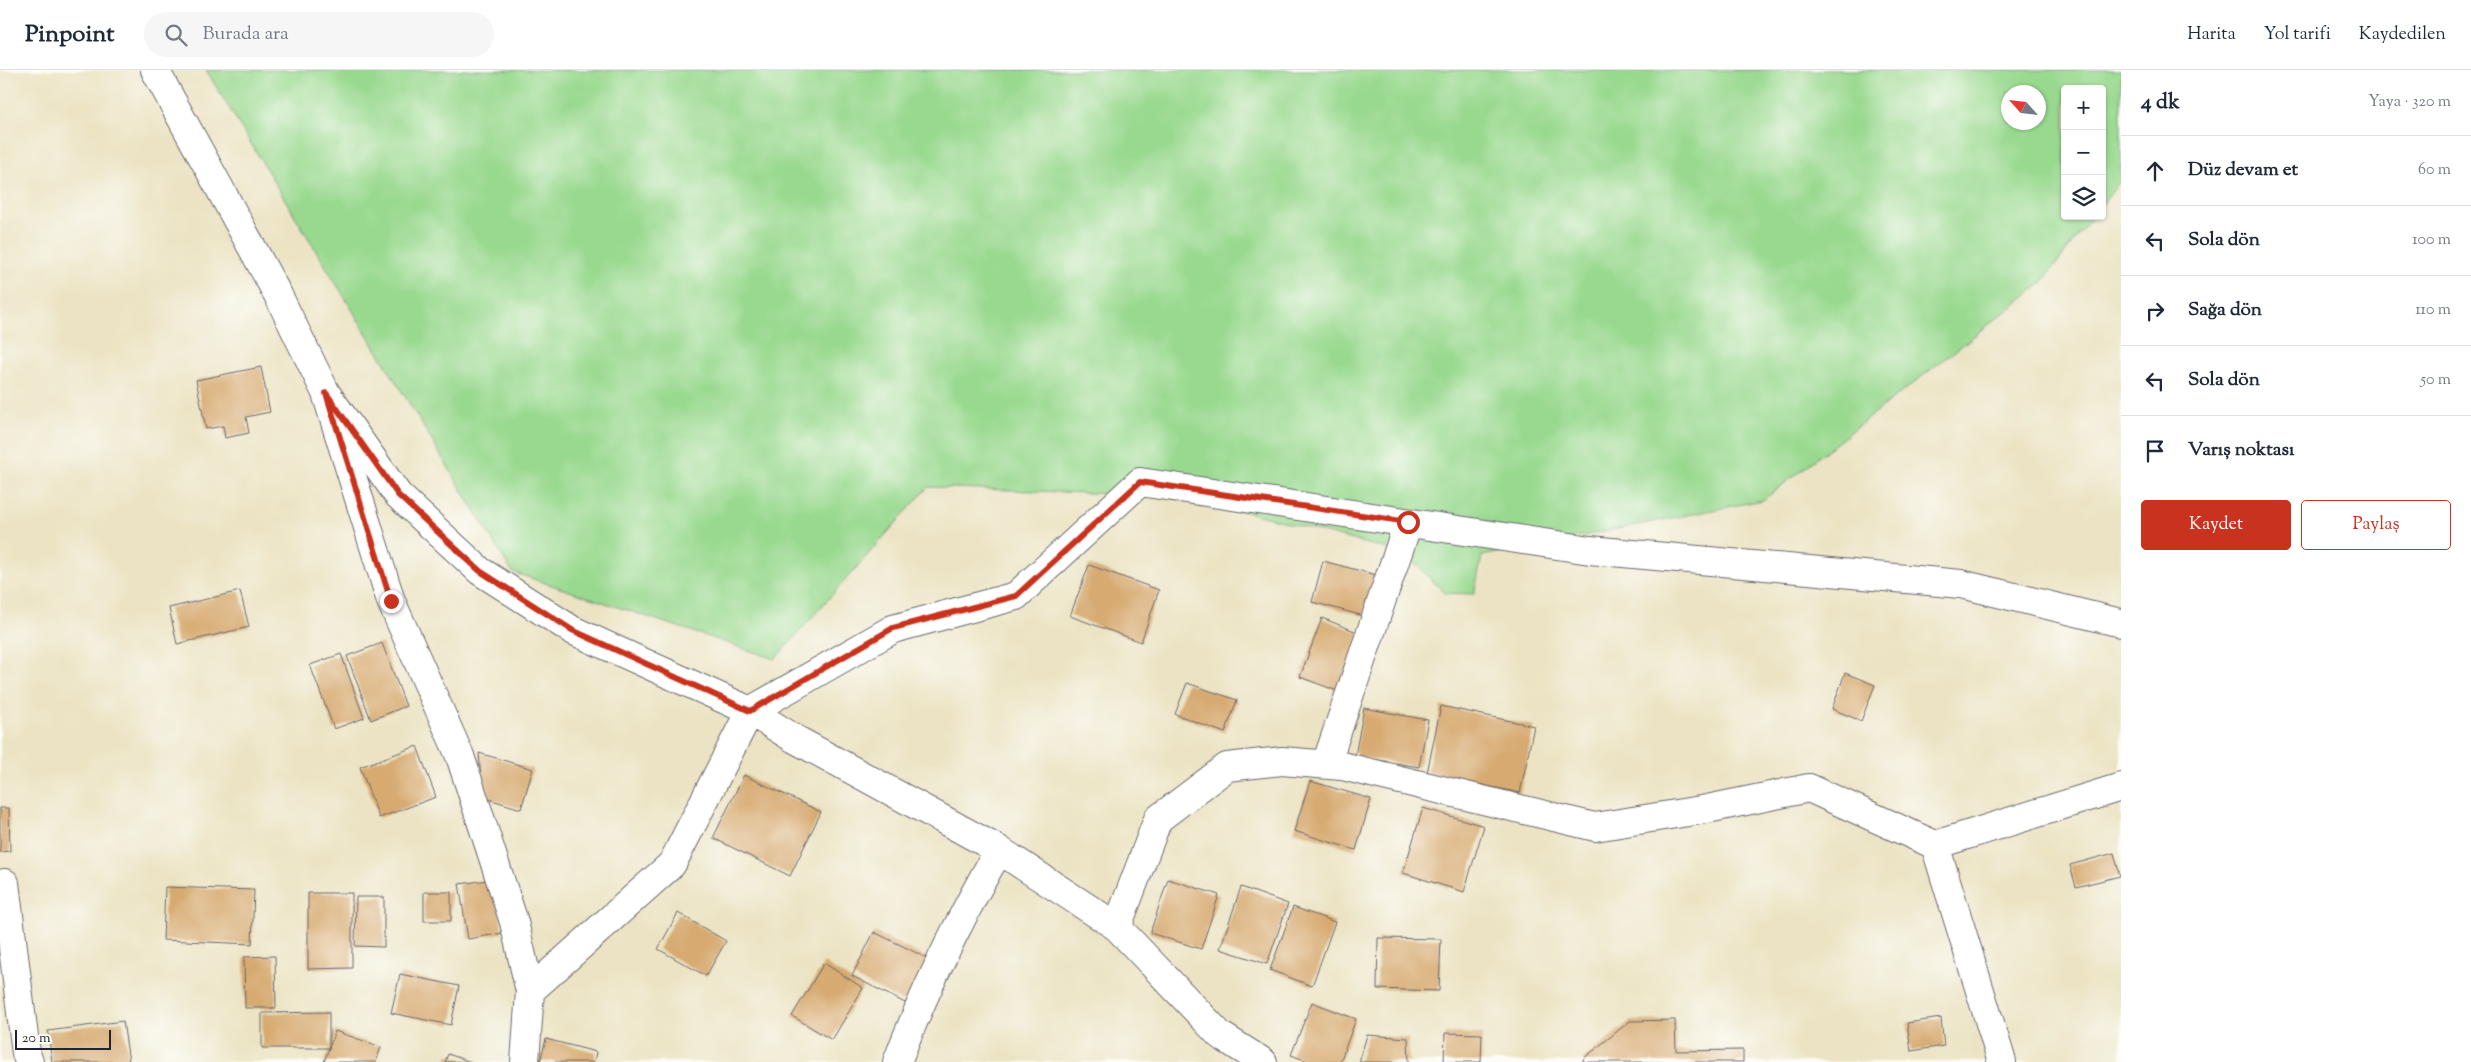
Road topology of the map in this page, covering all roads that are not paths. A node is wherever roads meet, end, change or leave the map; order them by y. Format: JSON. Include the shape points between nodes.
{"nodes":[{"id":1,"x":155,"y":70,"type":"edge"},
{"id":2,"x":326,"y":393,"type":"junction"},
{"id":3,"x":1408,"y":522,"type":"junction"},
{"id":4,"x":2121,"y":623,"type":"edge"},
{"id":5,"x":750,"y":711,"type":"junction"},
{"id":6,"x":1326,"y":764,"type":"junction"},
{"id":7,"x":2121,"y":787,"type":"edge"},
{"id":8,"x":1935,"y":845,"type":"junction"},
{"id":9,"x":999,"y":850,"type":"junction"},
{"id":10,"x":5,"y":883,"type":"dead end"},
{"id":11,"x":1117,"y":927,"type":"junction"},
{"id":12,"x":530,"y":992,"type":"junction"},
{"id":13,"x":29,"y":1062,"type":"edge"},
{"id":14,"x":525,"y":1062,"type":"edge"},
{"id":15,"x":897,"y":1062,"type":"edge"},
{"id":16,"x":1263,"y":1062,"type":"edge"},
{"id":17,"x":2002,"y":1062,"type":"edge"}],
"edges":[{"from":1,"to":2,"type":"street","via":[[278,296]]},
{"from":2,"to":5,"type":"street","via":[[398,495],[480,571],[572,630]]},
{"from":2,"to":12,"type":"street","via":[[391,601],[460,756],[514,922]]},
{"from":3,"to":4,"type":"street","via":[[1590,550],[1961,584]]},
{"from":3,"to":5,"type":"street","via":[[1140,482],[1016,596],[893,628]]},
{"from":3,"to":6,"type":"street"},
{"from":5,"to":9,"type":"street"},
{"from":5,"to":12,"type":"street","via":[[672,864]]},
{"from":6,"to":8,"type":"street","via":[[1595,827],[1809,788]]},
{"from":6,"to":11,"type":"street","via":[[1282,761],[1227,767],[1158,819]]},
{"from":7,"to":8,"type":"street"},
{"from":8,"to":17,"type":"street"},
{"from":9,"to":11,"type":"street"},
{"from":9,"to":15,"type":"street","via":[[965,910]]},
{"from":10,"to":13,"type":"street"},
{"from":11,"to":16,"type":"street","via":[[1220,1035]]},
{"from":12,"to":14,"type":"street"}]}
